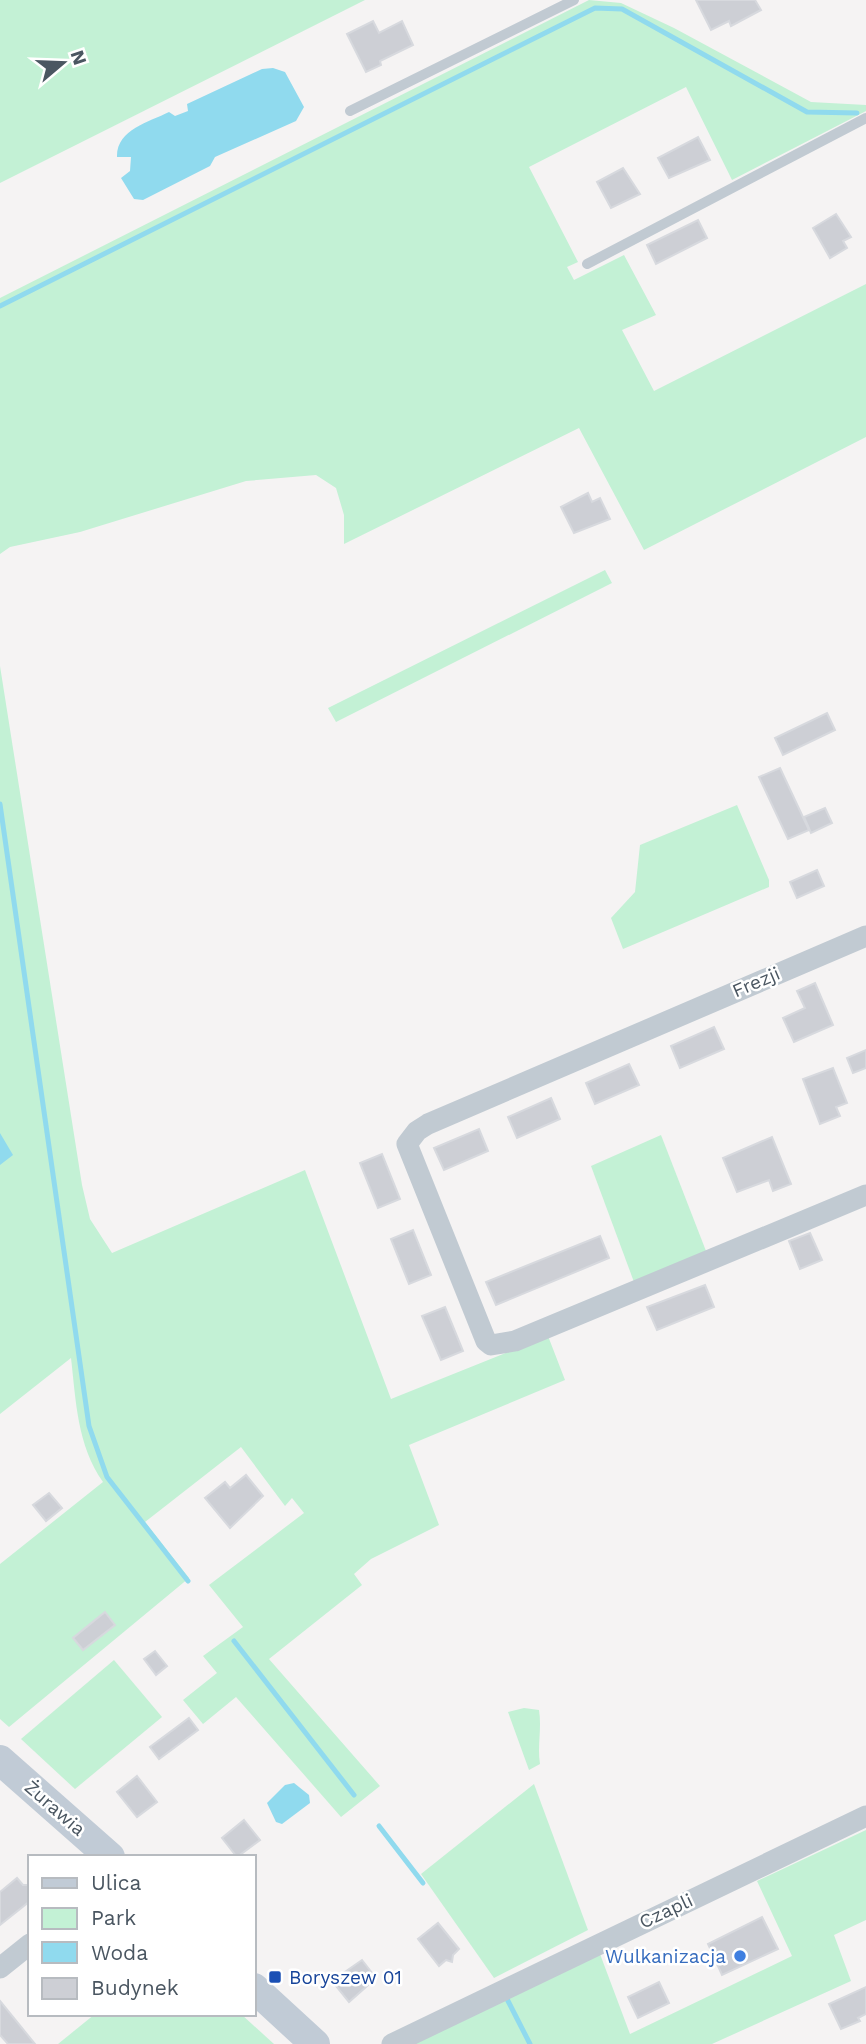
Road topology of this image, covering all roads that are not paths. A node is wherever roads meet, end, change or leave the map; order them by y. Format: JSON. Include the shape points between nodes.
{"nodes":[{"id":1,"x":574,"y":0,"type":"edge"},
{"id":2,"x":350,"y":111,"type":"dead end"},
{"id":3,"x":866,"y":118,"type":"edge"},
{"id":4,"x":587,"y":264,"type":"dead end"},
{"id":5,"x":866,"y":936,"type":"edge"},
{"id":6,"x":866,"y":1195,"type":"edge"},
{"id":7,"x":0,"y":1760,"type":"edge"},
{"id":8,"x":866,"y":1816,"type":"edge"},
{"id":9,"x":108,"y":1855,"type":"edge"},
{"id":10,"x":28,"y":1946,"type":"edge"},
{"id":11,"x":0,"y":1968,"type":"edge"},
{"id":12,"x":256,"y":1991,"type":"edge"},
{"id":13,"x":315,"y":2044,"type":"edge"},
{"id":14,"x":392,"y":2044,"type":"edge"}],
"edges":[{"from":1,"to":2,"type":"lane"},
{"from":3,"to":4,"type":"lane"},
{"from":5,"to":6,"type":"street","name":"Frezji","via":[[428,1124],[407,1144],[491,1345],[515,1341]]},
{"from":7,"to":9,"type":"main road","name":"Żurawia"},
{"from":8,"to":14,"type":"street","name":"Czapli"},
{"from":10,"to":11,"type":"street"},
{"from":12,"to":13,"type":"main road"}]}
